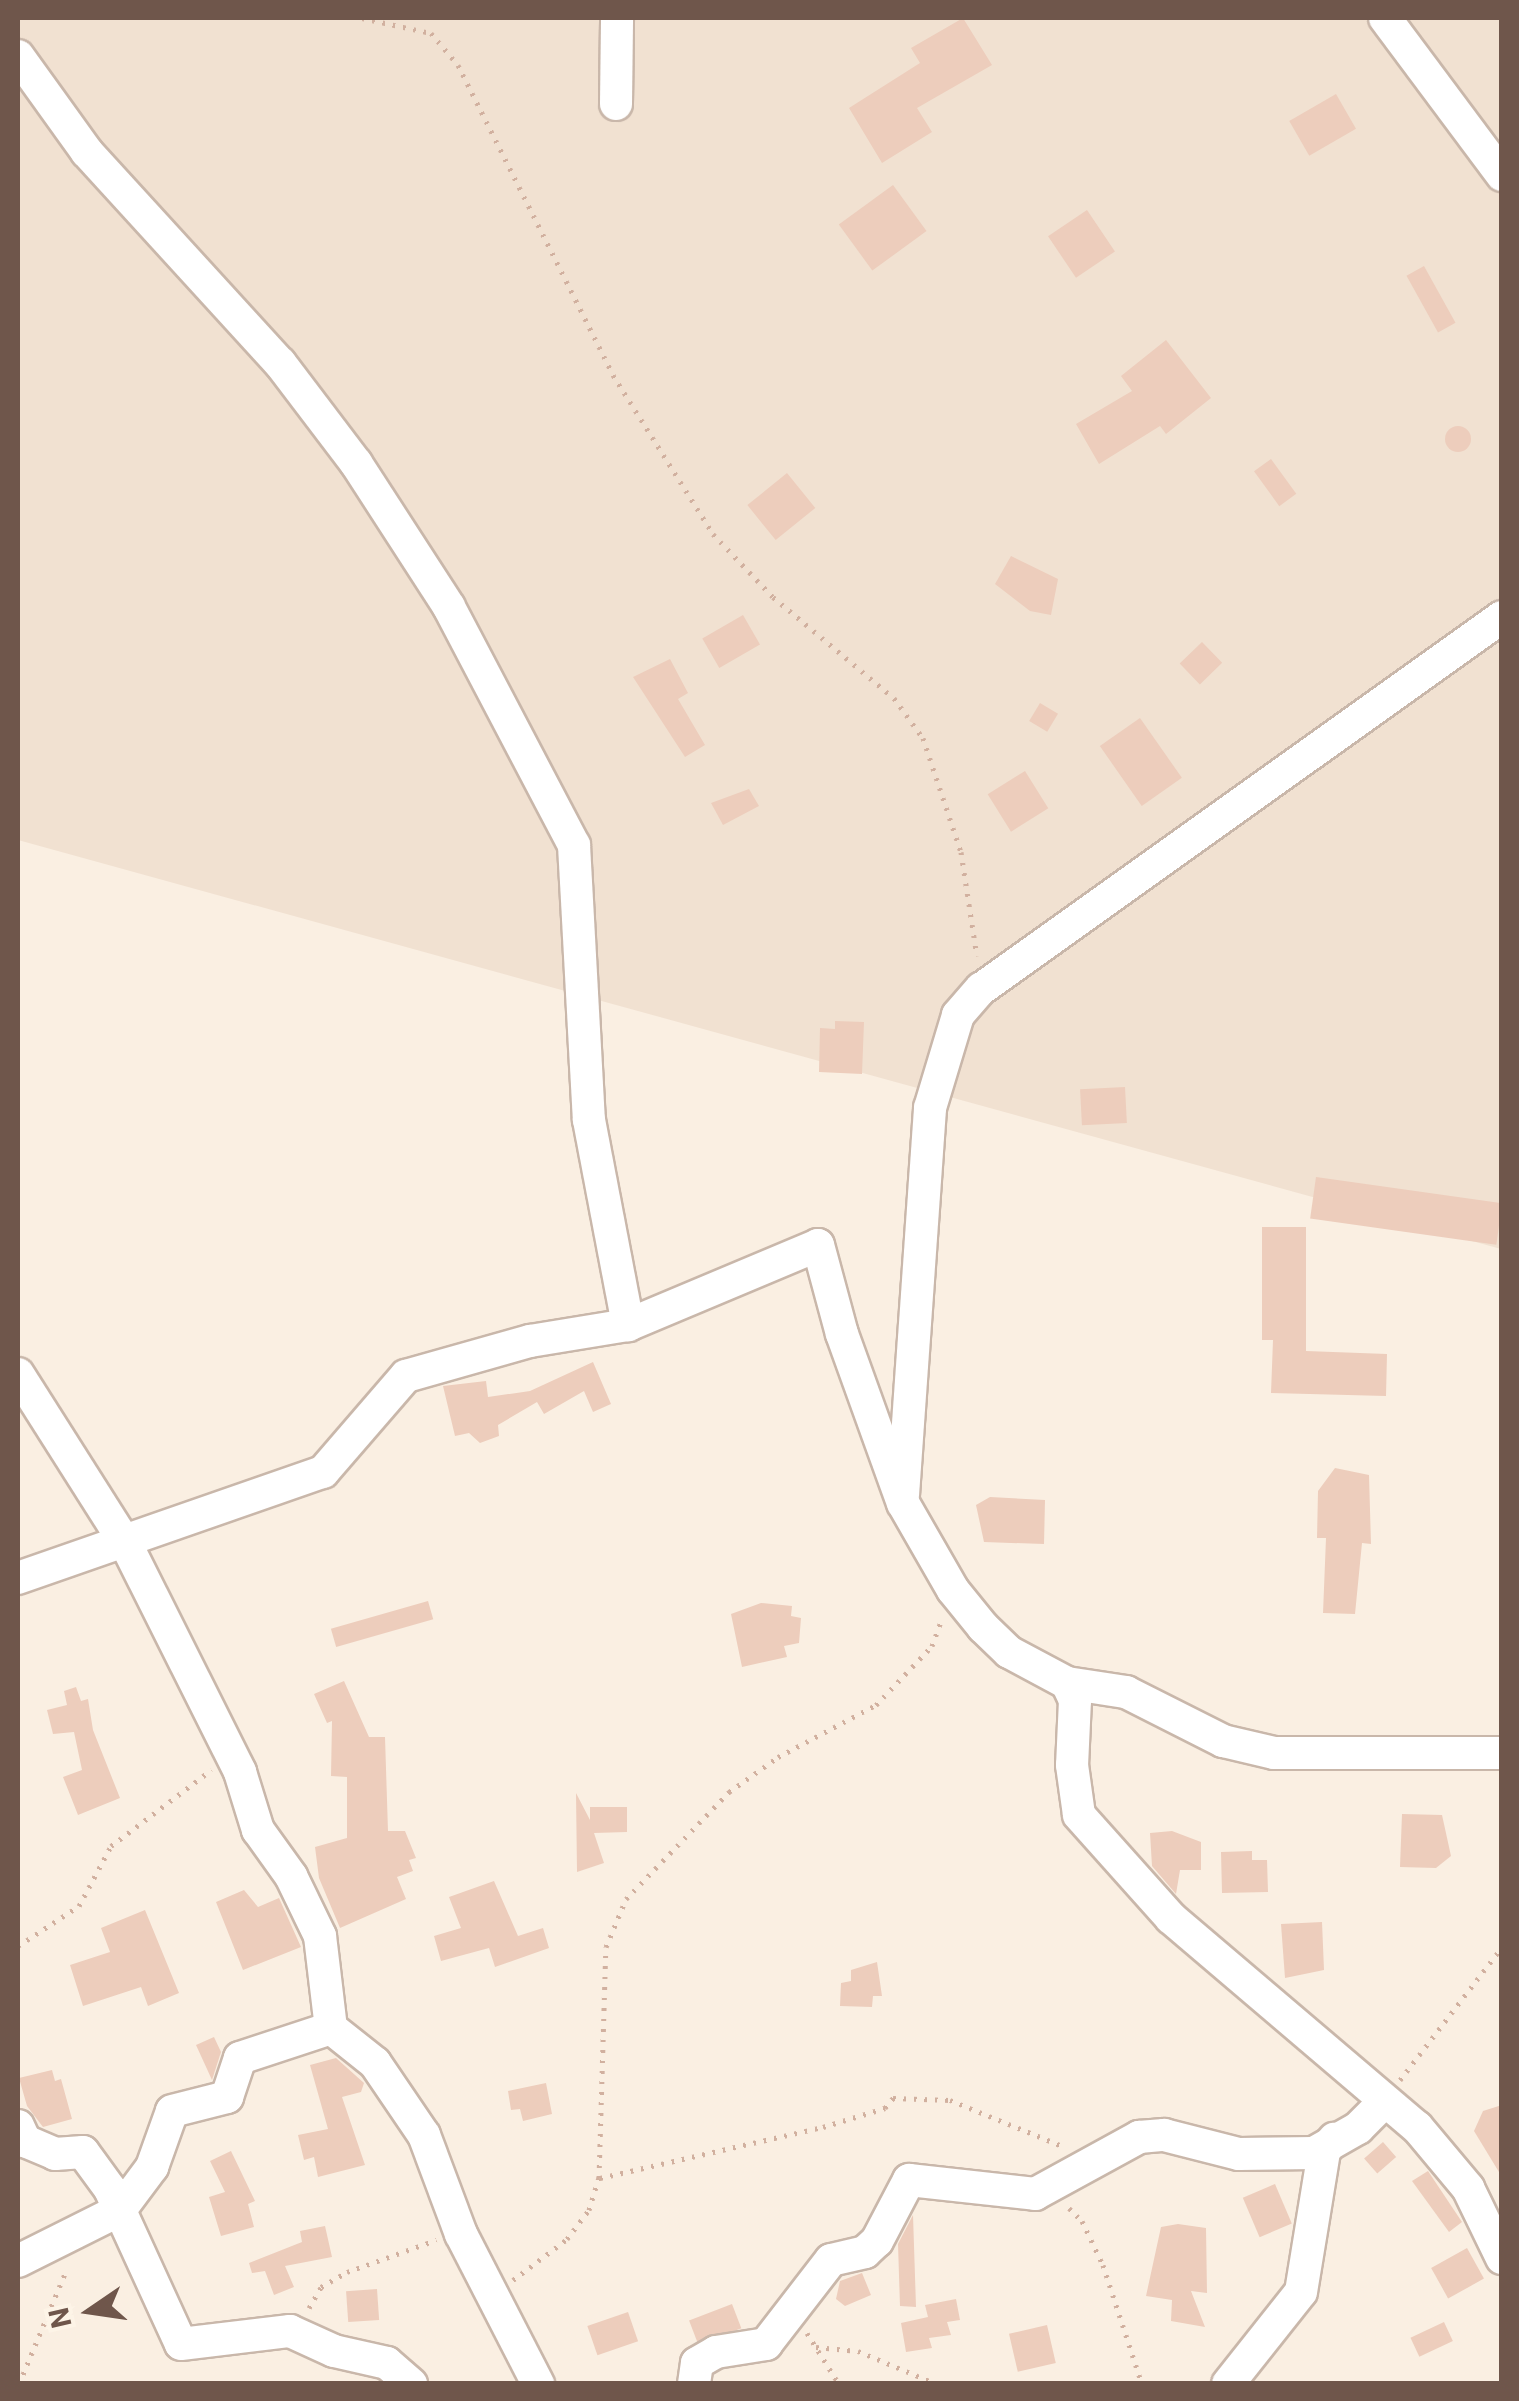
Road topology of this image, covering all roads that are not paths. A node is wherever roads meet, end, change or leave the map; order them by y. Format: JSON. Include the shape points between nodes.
{"nodes":[{"id":1,"x":617,"y":18,"type":"edge"},
{"id":2,"x":1385,"y":18,"type":"edge"},
{"id":3,"x":18,"y":56,"type":"edge"},
{"id":4,"x":616,"y":104,"type":"dead end"},
{"id":5,"x":1502,"y":175,"type":"edge"},
{"id":6,"x":1502,"y":617,"type":"edge"},
{"id":7,"x":628,"y":1325,"type":"junction"},
{"id":8,"x":18,"y":1374,"type":"edge"},
{"id":9,"x":903,"y":1503,"type":"junction"},
{"id":10,"x":126,"y":1544,"type":"junction"},
{"id":11,"x":18,"y":1578,"type":"edge"},
{"id":12,"x":1067,"y":1683,"type":"junction"},
{"id":13,"x":1502,"y":1753,"type":"edge"},
{"id":14,"x":331,"y":2028,"type":"junction"},
{"id":15,"x":1384,"y":2102,"type":"junction"},
{"id":16,"x":18,"y":2126,"type":"edge"},
{"id":17,"x":1334,"y":2139,"type":"junction"},
{"id":18,"x":120,"y":2210,"type":"junction"},
{"id":19,"x":1502,"y":2258,"type":"edge"},
{"id":20,"x":18,"y":2261,"type":"edge"},
{"id":21,"x":533,"y":2382,"type":"edge"},
{"id":22,"x":411,"y":2384,"type":"edge"},
{"id":23,"x":694,"y":2384,"type":"edge"},
{"id":24,"x":1228,"y":2384,"type":"edge"}],
"edges":[{"from":1,"to":4,"type":"street"},
{"from":2,"to":5,"type":"street"},
{"from":3,"to":7,"type":"street","via":[[87,152],[280,363],[356,463],[450,607],[574,844],[589,1120]]},
{"from":6,"to":9,"type":"street","via":[[981,989],[946,1037],[930,1108]]},
{"from":7,"to":9,"type":"street","via":[[818,1245],[842,1334]]},
{"from":7,"to":10,"type":"street","via":[[530,1341],[406,1376],[323,1472]]},
{"from":8,"to":10,"type":"street"},
{"from":9,"to":12,"type":"street","via":[[953,1590],[1009,1652]]},
{"from":10,"to":11,"type":"street"},
{"from":10,"to":14,"type":"street","via":[[231,1753],[258,1830],[291,1876],[320,1936]]},
{"from":12,"to":13,"type":"street","via":[[1126,1692],[1223,1741],[1274,1753]]},
{"from":12,"to":15,"type":"street","via":[[1076,1700],[1072,1765],[1079,1815],[1171,1918]]},
{"from":14,"to":18,"type":"street","via":[[240,2058],[227,2097],[172,2111],[152,2167]]},
{"from":14,"to":21,"type":"street","via":[[375,2062],[424,2135],[460,2234]]},
{"from":15,"to":17,"type":"street","via":[[1358,2128]]},
{"from":15,"to":19,"type":"street","via":[[1452,2166]]},
{"from":16,"to":18,"type":"street","via":[[26,2141],[54,2154],[83,2152]]},
{"from":17,"to":23,"type":"street","via":[[1314,2153],[1276,2155],[1239,2154],[1164,2134],[1139,2137],[1050,2190],[909,2180],[877,2241],[865,2252],[830,2260],[766,2344],[716,2352],[697,2363]]},
{"from":17,"to":24,"type":"street","via":[[1324,2151],[1300,2292]]},
{"from":18,"to":20,"type":"street"},
{"from":18,"to":22,"type":"street","via":[[181,2344],[206,2346],[274,2330],[387,2363]]}]}
